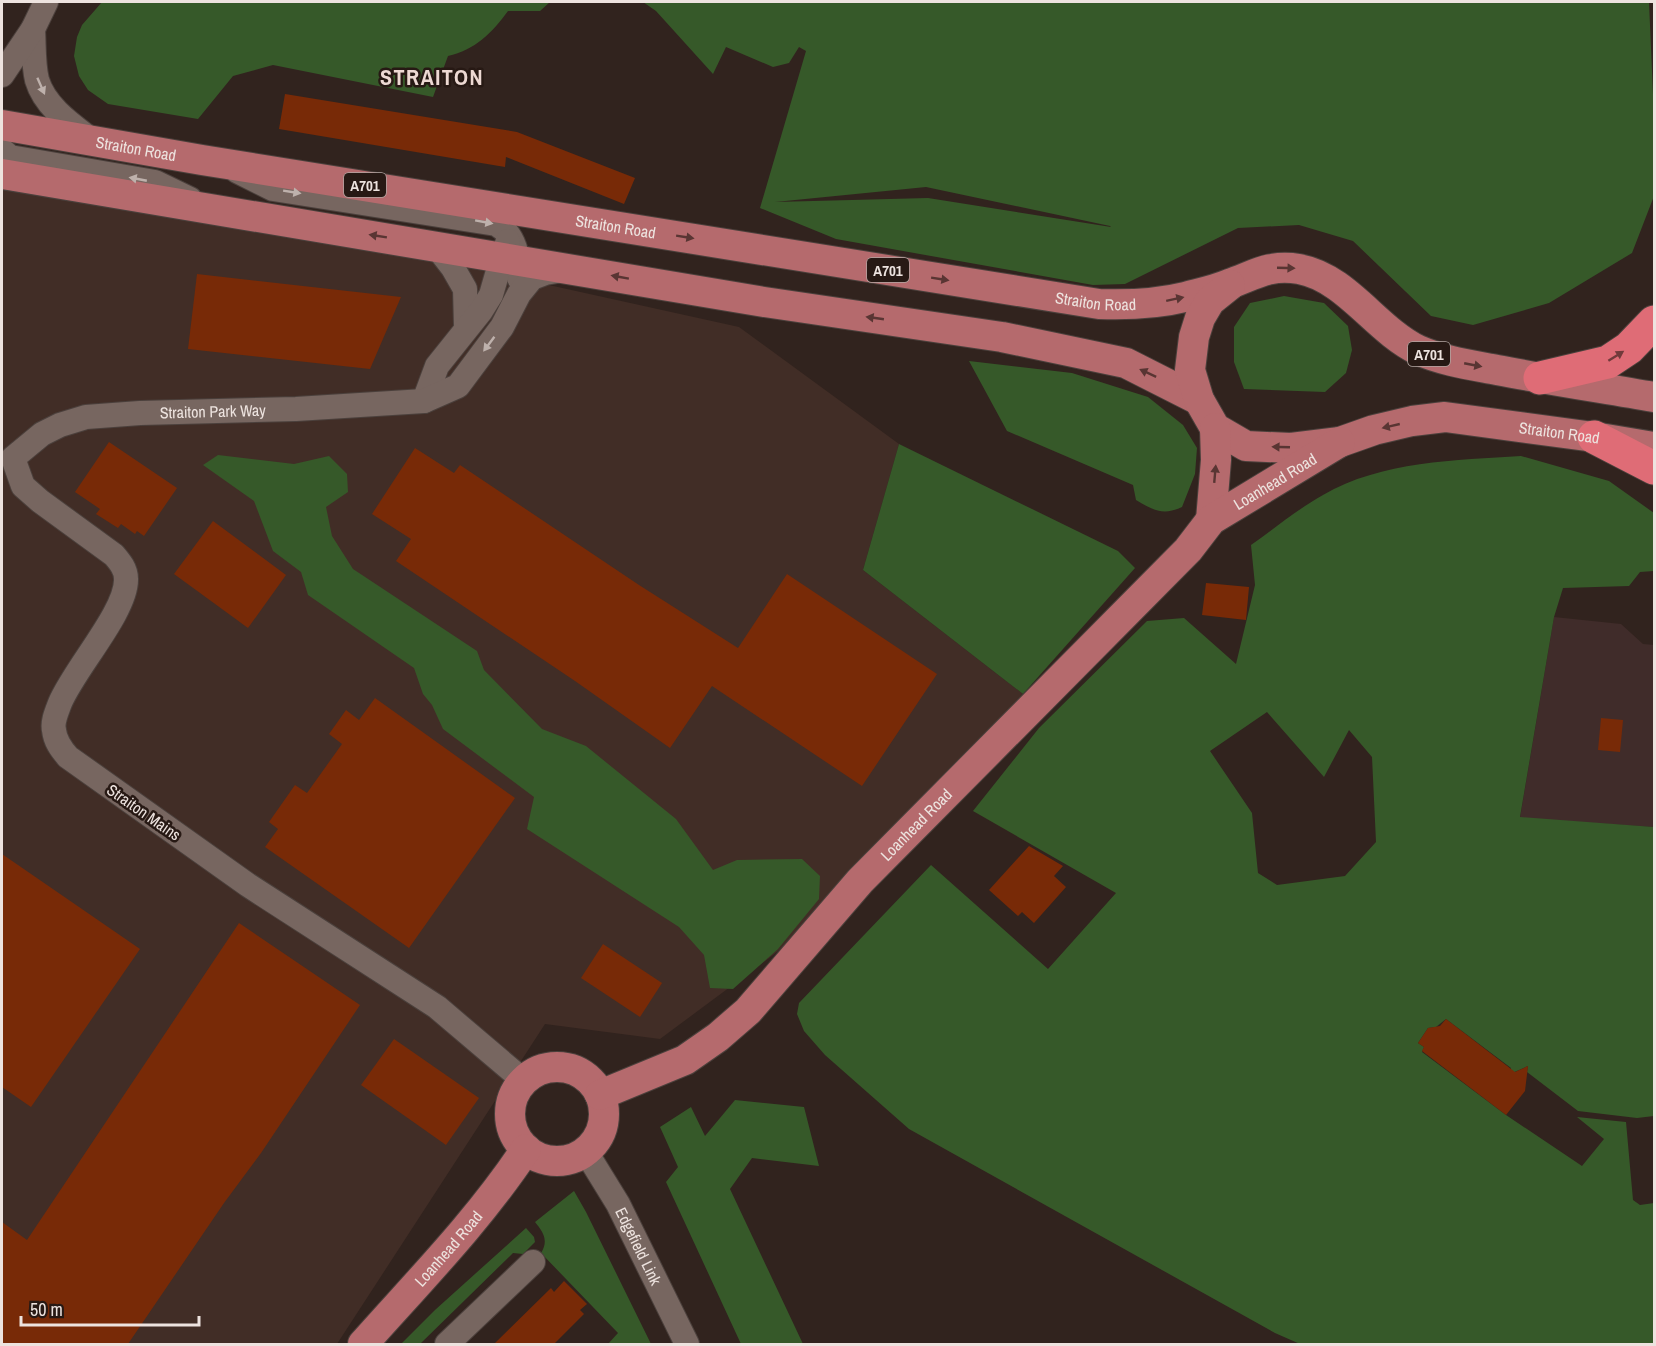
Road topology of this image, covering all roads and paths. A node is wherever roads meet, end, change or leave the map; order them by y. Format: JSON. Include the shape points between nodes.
{"nodes":[{"id":1,"x":46,"y":2,"type":"edge"},
{"id":2,"x":33,"y":29,"type":"junction"},
{"id":3,"x":2,"y":75,"type":"edge"},
{"id":4,"x":2,"y":125,"type":"edge"},
{"id":5,"x":93,"y":142,"type":"junction"},
{"id":6,"x":2,"y":150,"type":"edge"},
{"id":7,"x":219,"y":162,"type":"junction"},
{"id":8,"x":2,"y":174,"type":"edge"},
{"id":9,"x":211,"y":209,"type":"junction"},
{"id":10,"x":545,"y":214,"type":"junction"},
{"id":11,"x":436,"y":246,"type":"junction"},
{"id":12,"x":510,"y":251,"type":"junction"},
{"id":13,"x":571,"y":268,"type":"junction"},
{"id":14,"x":1230,"y":284,"type":"junction"},
{"id":15,"x":519,"y":294,"type":"junction"},
{"id":16,"x":1654,"y":322,"type":"edge"},
{"id":17,"x":466,"y":327,"type":"junction"},
{"id":18,"x":1540,"y":378,"type":"junction"},
{"id":19,"x":1654,"y":397,"type":"edge"},
{"id":20,"x":1199,"y":400,"type":"junction"},
{"id":21,"x":424,"y":401,"type":"junction"},
{"id":22,"x":1215,"y":428,"type":"junction"},
{"id":23,"x":1594,"y":437,"type":"junction"},
{"id":24,"x":1340,"y":442,"type":"junction"},
{"id":25,"x":1654,"y":447,"type":"edge"},
{"id":26,"x":13,"y":458,"type":"joint"},
{"id":27,"x":1654,"y":468,"type":"edge"},
{"id":28,"x":1211,"y":520,"type":"junction"},
{"id":29,"x":524,"y":1081,"type":"junction"},
{"id":30,"x":600,"y":1095,"type":"junction"},
{"id":31,"x":526,"y":1149,"type":"junction"},
{"id":32,"x":586,"y":1152,"type":"junction"},
{"id":33,"x":533,"y":1262,"type":"dead end"},
{"id":34,"x":363,"y":1344,"type":"edge"},
{"id":35,"x":447,"y":1344,"type":"edge"},
{"id":36,"x":687,"y":1344,"type":"edge"}],
"edges":[{"from":1,"to":2,"type":"street"},
{"from":2,"to":3,"type":"street"},
{"from":2,"to":5,"type":"street","one_way":true,"via":[[41,90],[61,116]]},
{"from":4,"to":5,"type":"main road","name":"Straiton Road","number":"A701"},
{"from":5,"to":7,"type":"main road","name":"Straiton Road","number":"A701"},
{"from":9,"to":6,"type":"street","one_way":true,"via":[[155,182],[10,158]]},
{"from":7,"to":10,"type":"main road","name":"Straiton Road","number":"A701"},
{"from":7,"to":12,"type":"street","one_way":true,"via":[[273,189],[496,224],[505,229]]},
{"from":8,"to":9,"type":"main road"},
{"from":11,"to":9,"type":"main road","one_way":true},
{"from":10,"to":12,"type":"street","via":[[516,227]]},
{"from":10,"to":14,"type":"main road","name":"Straiton Road","number":"A701","one_way":true,"via":[[1100,304],[1156,303]]},
{"from":11,"to":12,"type":"main road"},
{"from":11,"to":17,"type":"street","via":[[465,289]]},
{"from":12,"to":13,"type":"main road"},
{"from":12,"to":15,"type":"street"},
{"from":12,"to":17,"type":"street","via":[[491,295]]},
{"from":13,"to":15,"type":"street","name":"Straiton Park Way","via":[[532,278]]},
{"from":20,"to":13,"type":"main road","one_way":true,"via":[[1126,363],[1098,356],[1002,336],[764,302]]},
{"from":14,"to":18,"type":"main road","name":"Straiton Road","number":"A701","one_way":true,"via":[[1272,268],[1320,275],[1389,332],[1419,350]]},
{"from":14,"to":20,"type":"main road","name":"Straiton Road","number":"A701","via":[[1210,301],[1194,337],[1190,370]]},
{"from":15,"to":21,"type":"street","name":"Straiton Park Way","one_way":true,"via":[[502,327],[458,386]]},
{"from":18,"to":16,"type":"highway","one_way":true,"via":[[1608,362],[1629,348]]},
{"from":17,"to":21,"type":"street","via":[[437,366]]},
{"from":18,"to":19,"type":"main road","name":"Straiton Road","number":"A701"},
{"from":20,"to":22,"type":"main road","name":"Straiton Road","number":"A701"},
{"from":21,"to":26,"type":"street","name":"Straiton Park Way","via":[[86,417],[42,434]]},
{"from":24,"to":22,"type":"main road","name":"Straiton Road","one_way":true,"via":[[1291,448],[1246,446]]},
{"from":28,"to":22,"type":"main road","name":"Loanhead Road","one_way":true},
{"from":23,"to":24,"type":"main road","name":"Straiton Road","one_way":true,"via":[[1445,417],[1374,430]]},
{"from":23,"to":25,"type":"main road","name":"Straiton Road"},
{"from":23,"to":27,"type":"highway"},
{"from":24,"to":28,"type":"main road","name":"Loanhead Road"},
{"from":26,"to":29,"type":"street","name":"Straiton Mains","via":[[23,486],[114,555],[126,577],[125,592],[109,624],[65,690],[58,708],[53,727],[57,744],[68,758],[248,885],[437,1007]]},
{"from":28,"to":30,"type":"main road","name":"Loanhead Road","via":[[1188,550],[860,881],[748,1011],[685,1060]]},
{"from":29,"to":30,"type":"main road","via":[[536,1072],[566,1068],[592,1082]]},
{"from":29,"to":31,"type":"main road","via":[[516,1092],[510,1116],[518,1140]]},
{"from":30,"to":32,"type":"main road","via":[[603,1126]]},
{"from":31,"to":32,"type":"main road","via":[[540,1158],[556,1161]]},
{"from":31,"to":34,"type":"main road","name":"Loanhead Road","via":[[469,1225]]},
{"from":32,"to":36,"type":"street","name":"Edgefield Link","via":[[618,1204]]},
{"from":33,"to":35,"type":"street"}]}
